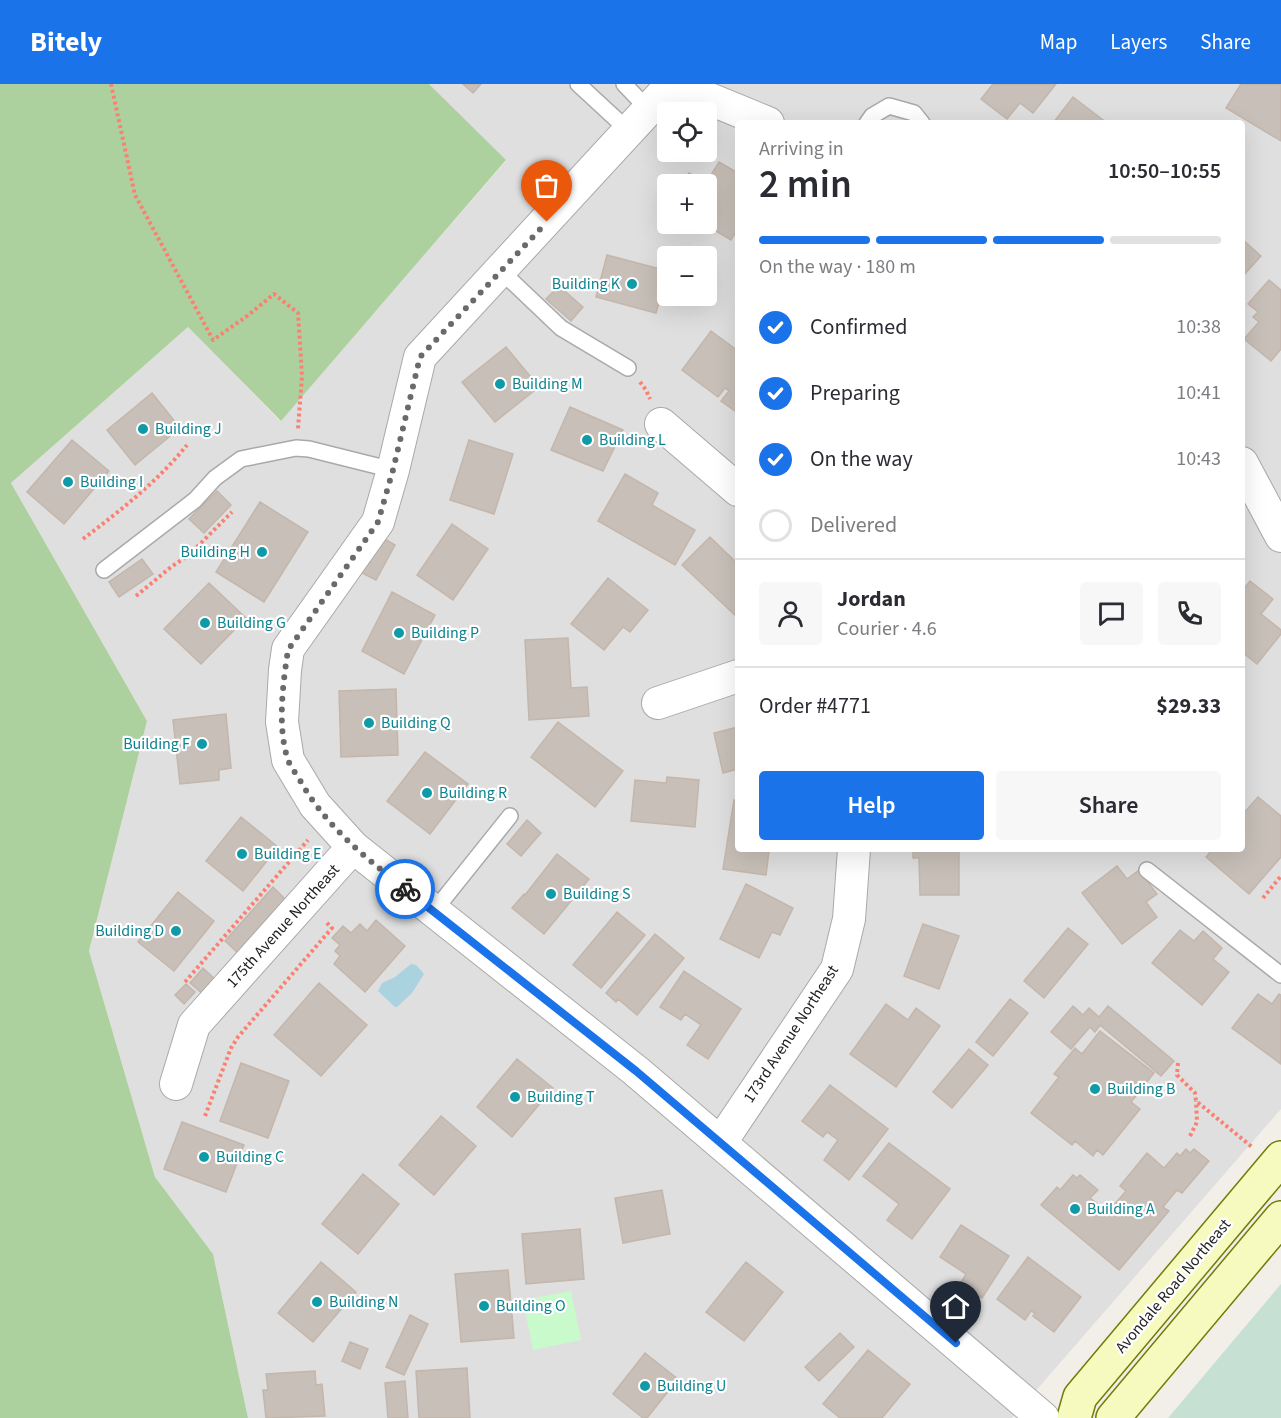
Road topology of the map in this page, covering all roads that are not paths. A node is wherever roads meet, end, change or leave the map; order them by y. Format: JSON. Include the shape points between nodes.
{"nodes":[{"id":1,"x":578,"y":84,"type":"edge"},
{"id":2,"x":624,"y":84,"type":"edge"},
{"id":3,"x":673,"y":84,"type":"edge"},
{"id":4,"x":639,"y":120,"type":"junction"},
{"id":5,"x":761,"y":120,"type":"edge"},
{"id":6,"x":869,"y":120,"type":"edge"},
{"id":7,"x":920,"y":120,"type":"edge"},
{"id":8,"x":501,"y":271,"type":"junction"},
{"id":9,"x":628,"y":368,"type":"road end"},
{"id":10,"x":660,"y":424,"type":"road end"},
{"id":11,"x":1245,"y":469,"type":"edge"},
{"id":12,"x":393,"y":470,"type":"junction"},
{"id":13,"x":735,"y":487,"type":"edge"},
{"id":14,"x":1281,"y":536,"type":"edge"},
{"id":15,"x":104,"y":570,"type":"dead end"},
{"id":16,"x":735,"y":677,"type":"edge"},
{"id":17,"x":658,"y":703,"type":"dead end"},
{"id":18,"x":510,"y":816,"type":"dead end"},
{"id":19,"x":353,"y":848,"type":"junction"},
{"id":20,"x":854,"y":852,"type":"edge"},
{"id":21,"x":1147,"y":870,"type":"dead end"},
{"id":22,"x":434,"y":911,"type":"junction"},
{"id":23,"x":1281,"y":975,"type":"edge"},
{"id":24,"x":176,"y":1084,"type":"dead end"},
{"id":25,"x":721,"y":1142,"type":"junction"},
{"id":26,"x":1269,"y":1155,"type":"edge"},
{"id":27,"x":1281,"y":1218,"type":"edge"},
{"id":28,"x":1043,"y":1418,"type":"edge"},
{"id":29,"x":1074,"y":1418,"type":"edge"},
{"id":30,"x":1113,"y":1418,"type":"edge"}],
"edges":[{"from":1,"to":4,"type":"lane"},
{"from":2,"to":4,"type":"lane"},
{"from":3,"to":4,"type":"street"},
{"from":3,"to":5,"type":"street"},
{"from":4,"to":8,"type":"street"},
{"from":6,"to":7,"type":"lane","via":[[889,106],[914,113]]},
{"from":8,"to":9,"type":"lane","via":[[561,328]]},
{"from":8,"to":12,"type":"street","via":[[420,357]]},
{"from":10,"to":13,"type":"street"},
{"from":11,"to":14,"type":"street"},
{"from":12,"to":15,"type":"lane","via":[[296,448],[241,459]]},
{"from":12,"to":19,"type":"street","via":[[378,522],[288,650],[285,670],[282,722],[288,760],[315,805]]},
{"from":16,"to":17,"type":"street"},
{"from":18,"to":22,"type":"lane"},
{"from":19,"to":22,"type":"street"},
{"from":19,"to":24,"type":"street","name":"175th Avenue Northeast","via":[[194,1025]]},
{"from":20,"to":25,"type":"street","name":"173rd Avenue Northeast","via":[[849,919],[837,969]]},
{"from":21,"to":23,"type":"lane"},
{"from":22,"to":25,"type":"street"},
{"from":25,"to":28,"type":"street"},
{"from":26,"to":29,"type":"main road","name":"Avondale Road Northeast","via":[[1080,1397]]},
{"from":27,"to":30,"type":"main road"}]}
